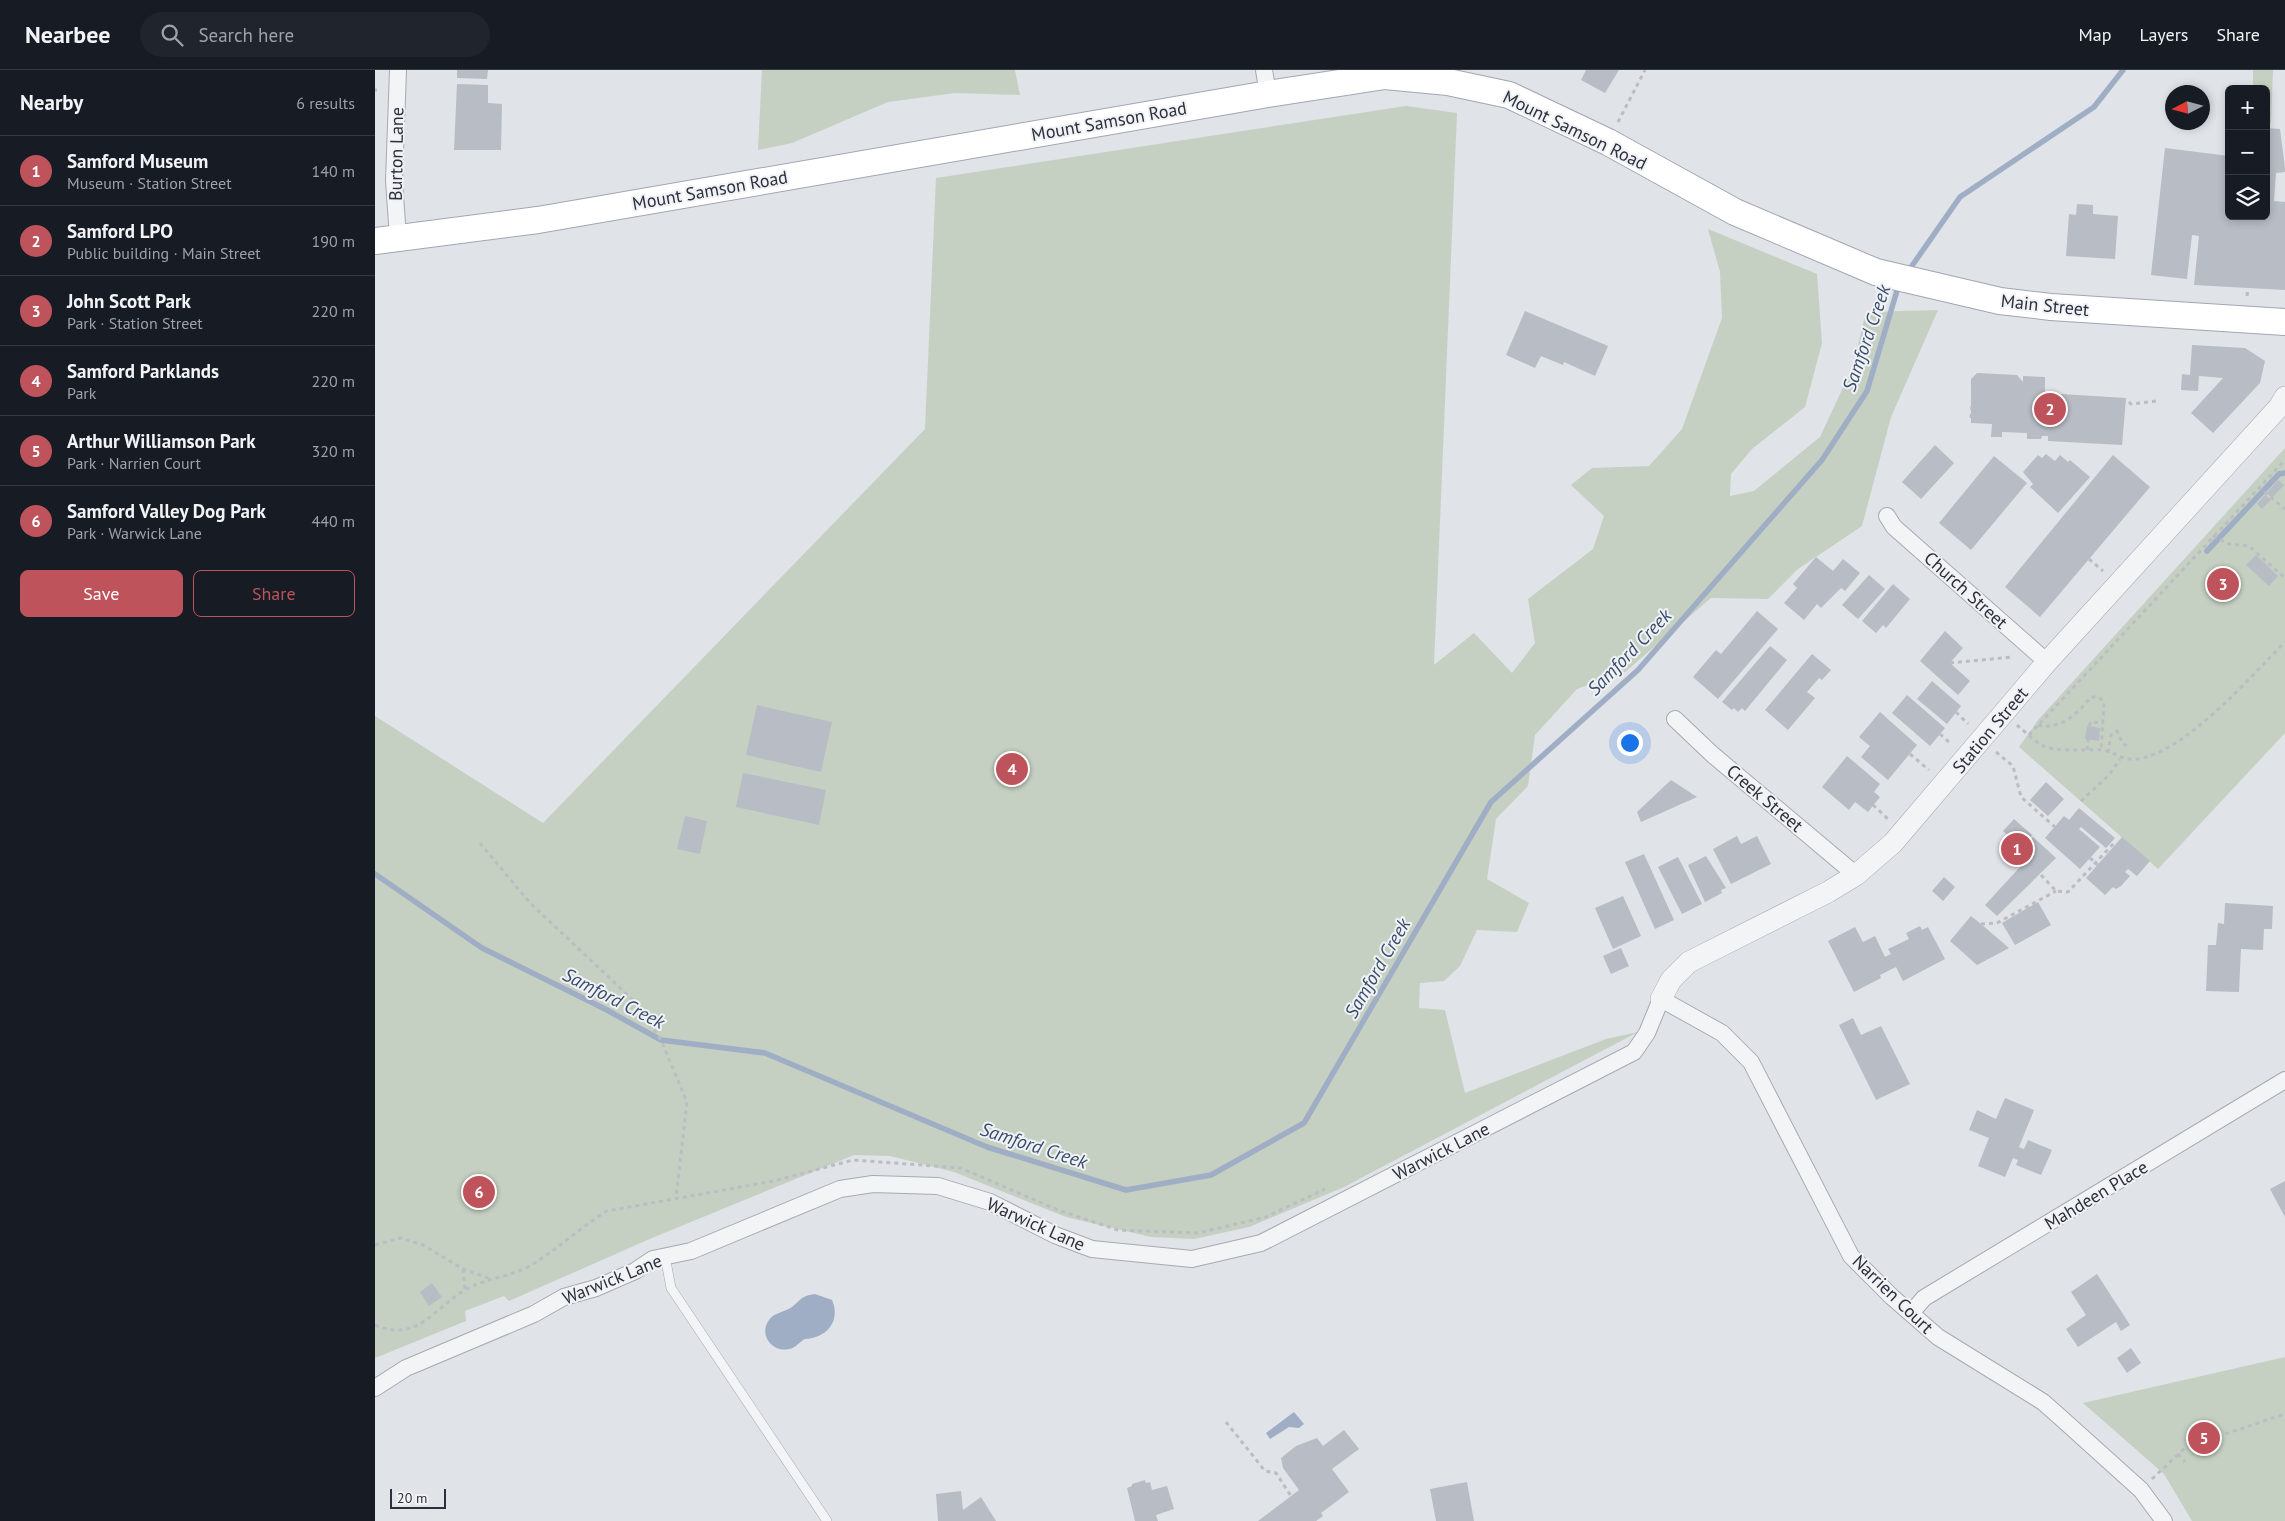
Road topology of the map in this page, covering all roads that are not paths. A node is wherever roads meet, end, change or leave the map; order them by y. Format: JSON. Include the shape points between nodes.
{"nodes":[{"id":1,"x":398,"y":70,"type":"edge"},
{"id":2,"x":1266,"y":82,"type":"edge"},
{"id":3,"x":386,"y":240,"type":"edge"},
{"id":4,"x":1812,"y":246,"type":"joint"},
{"id":5,"x":2285,"y":322,"type":"edge"},
{"id":6,"x":2283,"y":402,"type":"edge"},
{"id":7,"x":1887,"y":516,"type":"dead end"},
{"id":8,"x":2047,"y":662,"type":"junction"},
{"id":9,"x":1675,"y":719,"type":"dead end"},
{"id":10,"x":1856,"y":875,"type":"junction"},
{"id":11,"x":1661,"y":999,"type":"junction"},
{"id":12,"x":2285,"y":1080,"type":"edge"},
{"id":13,"x":665,"y":1256,"type":"junction"},
{"id":14,"x":1911,"y":1313,"type":"junction"},
{"id":15,"x":375,"y":1388,"type":"edge"},
{"id":16,"x":827,"y":1521,"type":"edge"},
{"id":17,"x":2164,"y":1521,"type":"edge"}],
"edges":[{"from":1,"to":3,"type":"street","name":"Burton Lane","via":[[394,181]]},
{"from":2,"to":3,"type":"main road","name":"Mount Samson Road","via":[[538,220]]},
{"from":2,"to":4,"type":"main road","name":"Mount Samson Road","via":[[1385,76],[1448,82],[1509,95],[1608,142],[1735,212]]},
{"from":4,"to":5,"type":"main road","name":"Main Street","via":[[1876,272],[1999,301]]},
{"from":6,"to":8,"type":"street","name":"Station Street"},
{"from":7,"to":8,"type":"street","name":"Church Street"},
{"from":8,"to":10,"type":"street","name":"Station Street","via":[[1893,843]]},
{"from":9,"to":10,"type":"street","name":"Creek Street"},
{"from":10,"to":11,"type":"street","name":"Station Street","via":[[1689,962],[1671,980]]},
{"from":11,"to":13,"type":"street","name":"Warwick Lane","via":[[1647,1034],[1634,1052],[1261,1243],[1192,1259],[1092,1249],[1055,1235],[990,1202],[938,1186],[873,1184],[841,1189],[691,1251]]},
{"from":11,"to":14,"type":"street","name":"Narrien Court","via":[[1722,1033],[1751,1062],[1851,1256]]},
{"from":12,"to":14,"type":"street","name":"Mahdeen Place","via":[[1924,1298]]},
{"from":13,"to":15,"type":"street","name":"Warwick Lane","via":[[653,1259],[635,1272],[564,1297],[534,1314],[406,1368]]},
{"from":13,"to":16,"type":"lane","via":[[671,1288]]},
{"from":14,"to":17,"type":"street","name":"Narrien Court","via":[[1938,1337],[2043,1402],[2141,1490]]}]}
